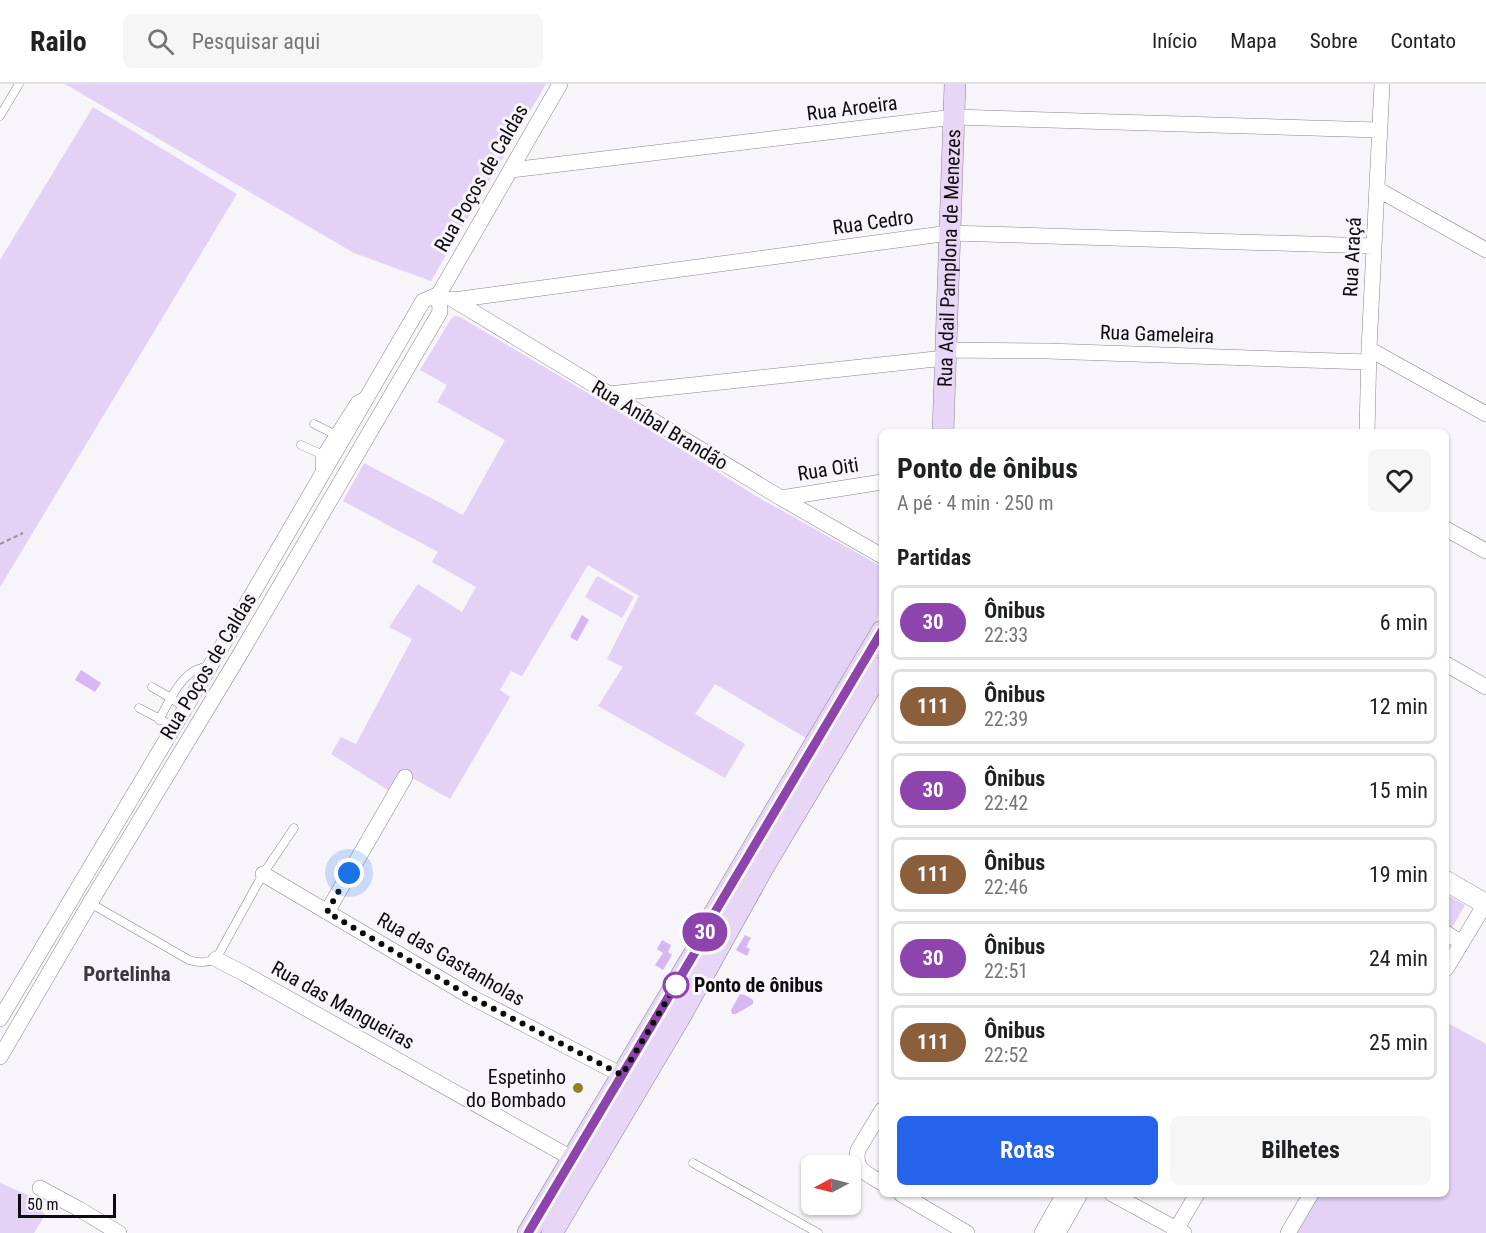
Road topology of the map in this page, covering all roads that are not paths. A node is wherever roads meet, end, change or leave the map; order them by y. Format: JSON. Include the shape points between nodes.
{"nodes":[{"id":1,"x":19,"y":84,"type":"edge"},
{"id":2,"x":560,"y":84,"type":"edge"},
{"id":3,"x":955,"y":84,"type":"edge"},
{"id":4,"x":1382,"y":84,"type":"edge"},
{"id":5,"x":0,"y":116,"type":"edge"},
{"id":6,"x":954,"y":117,"type":"junction"},
{"id":7,"x":1379,"y":130,"type":"junction"},
{"id":8,"x":511,"y":170,"type":"junction"},
{"id":9,"x":1377,"y":189,"type":"junction"},
{"id":10,"x":949,"y":233,"type":"junction"},
{"id":11,"x":1374,"y":246,"type":"junction"},
{"id":12,"x":1486,"y":250,"type":"edge"},
{"id":13,"x":439,"y":294,"type":"junction"},
{"id":14,"x":454,"y":300,"type":"junction"},
{"id":15,"x":945,"y":354,"type":"junction"},
{"id":16,"x":1369,"y":356,"type":"junction"},
{"id":17,"x":609,"y":394,"type":"junction"},
{"id":18,"x":368,"y":395,"type":"junction"},
{"id":19,"x":1486,"y":414,"type":"edge"},
{"id":20,"x":314,"y":424,"type":"dead end"},
{"id":21,"x":943,"y":429,"type":"edge"},
{"id":22,"x":1367,"y":429,"type":"edge"},
{"id":23,"x":334,"y":434,"type":"junction"},
{"id":24,"x":301,"y":445,"type":"dead end"},
{"id":25,"x":321,"y":454,"type":"junction"},
{"id":26,"x":321,"y":477,"type":"junction"},
{"id":27,"x":879,"y":482,"type":"edge"},
{"id":28,"x":781,"y":498,"type":"junction"},
{"id":29,"x":1449,"y":531,"type":"edge"},
{"id":30,"x":1486,"y":551,"type":"edge"},
{"id":31,"x":879,"y":554,"type":"edge"},
{"id":32,"x":879,"y":636,"type":"edge"},
{"id":33,"x":210,"y":665,"type":"junction"},
{"id":34,"x":1449,"y":666,"type":"edge"},
{"id":35,"x":879,"y":673,"type":"edge"},
{"id":36,"x":152,"y":687,"type":"dead end"},
{"id":37,"x":1486,"y":687,"type":"edge"},
{"id":38,"x":845,"y":694,"type":"junction"},
{"id":39,"x":171,"y":698,"type":"junction"},
{"id":40,"x":139,"y":708,"type":"dead end"},
{"id":41,"x":185,"y":708,"type":"junction"},
{"id":42,"x":166,"y":723,"type":"junction"},
{"id":43,"x":848,"y":725,"type":"junction"},
{"id":44,"x":821,"y":735,"type":"junction"},
{"id":45,"x":824,"y":766,"type":"junction"},
{"id":46,"x":405,"y":777,"type":"dead end"},
{"id":47,"x":294,"y":828,"type":"dead end"},
{"id":48,"x":756,"y":862,"type":"junction"},
{"id":49,"x":262,"y":874,"type":"junction"},
{"id":50,"x":1449,"y":883,"type":"edge"},
{"id":51,"x":90,"y":903,"type":"junction"},
{"id":52,"x":1486,"y":904,"type":"edge"},
{"id":53,"x":327,"y":912,"type":"junction"},
{"id":54,"x":1449,"y":935,"type":"edge"},
{"id":55,"x":1462,"y":943,"type":"junction"},
{"id":56,"x":216,"y":959,"type":"junction"},
{"id":57,"x":1449,"y":964,"type":"edge"},
{"id":58,"x":0,"y":1019,"type":"edge"},
{"id":59,"x":643,"y":1040,"type":"junction"},
{"id":60,"x":0,"y":1057,"type":"edge"},
{"id":61,"x":646,"y":1074,"type":"junction"},
{"id":62,"x":620,"y":1079,"type":"junction"},
{"id":63,"x":622,"y":1113,"type":"junction"},
{"id":64,"x":879,"y":1115,"type":"edge"},
{"id":65,"x":573,"y":1158,"type":"junction"},
{"id":66,"x":693,"y":1162,"type":"dead end"},
{"id":67,"x":879,"y":1180,"type":"edge"},
{"id":68,"x":40,"y":1188,"type":"dead end"},
{"id":69,"x":906,"y":1197,"type":"edge"},
{"id":70,"x":1062,"y":1197,"type":"edge"},
{"id":71,"x":1078,"y":1197,"type":"edge"},
{"id":72,"x":1117,"y":1197,"type":"edge"},
{"id":73,"x":1196,"y":1197,"type":"edge"},
{"id":74,"x":1309,"y":1197,"type":"edge"},
{"id":75,"x":1178,"y":1232,"type":"edge"},
{"id":76,"x":119,"y":1233,"type":"edge"},
{"id":77,"x":528,"y":1233,"type":"edge"},
{"id":78,"x":552,"y":1233,"type":"edge"},
{"id":79,"x":818,"y":1233,"type":"edge"},
{"id":80,"x":967,"y":1233,"type":"edge"},
{"id":81,"x":1042,"y":1233,"type":"edge"},
{"id":82,"x":1058,"y":1233,"type":"edge"},
{"id":83,"x":1288,"y":1233,"type":"edge"}],
"edges":[{"from":1,"to":5,"type":"lane"},
{"from":2,"to":8,"type":"street","name":"Rua Poços de Caldas"},
{"from":3,"to":6,"type":"main road","name":"Rua Adail Pamplona de Menezes"},
{"from":4,"to":7,"type":"street","name":"Rua Araçá"},
{"from":6,"to":7,"type":"street","name":"Rua Aroeira"},
{"from":6,"to":8,"type":"street","name":"Rua Aroeira"},
{"from":6,"to":10,"type":"main road","name":"Rua Adail Pamplona de Menezes"},
{"from":7,"to":9,"type":"street","name":"Rua Araçá"},
{"from":8,"to":13,"type":"street","name":"Rua Poços de Caldas"},
{"from":9,"to":11,"type":"street","name":"Rua Araçá"},
{"from":9,"to":12,"type":"street"},
{"from":10,"to":11,"type":"street","name":"Rua Cedro"},
{"from":10,"to":14,"type":"street","name":"Rua Cedro"},
{"from":10,"to":15,"type":"main road","name":"Rua Adail Pamplona de Menezes"},
{"from":11,"to":16,"type":"street","name":"Rua Araçá"},
{"from":13,"to":14,"type":"street","name":"Rua Aníbal Brandão"},
{"from":13,"to":18,"type":"street","name":"Rua Poços de Caldas","via":[[423,301]]},
{"from":13,"to":51,"type":"street","name":"Rua Poços de Caldas","via":[[440,312]]},
{"from":14,"to":17,"type":"street","name":"Rua Aníbal Brandão"},
{"from":15,"to":16,"type":"street","name":"Rua Gameleira","via":[[1047,351]]},
{"from":15,"to":17,"type":"street","name":"Rua Gameleira"},
{"from":15,"to":21,"type":"main road","name":"Rua Adail Pamplona de Menezes"},
{"from":16,"to":19,"type":"street"},
{"from":16,"to":22,"type":"street","name":"Rua Araçá"},
{"from":17,"to":28,"type":"street","name":"Rua Aníbal Brandão"},
{"from":18,"to":23,"type":"lane","via":[[356,400]]},
{"from":18,"to":26,"type":"street","name":"Rua Poços de Caldas"},
{"from":20,"to":23,"type":"lane"},
{"from":23,"to":25,"type":"lane"},
{"from":24,"to":25,"type":"lane"},
{"from":25,"to":26,"type":"lane"},
{"from":26,"to":33,"type":"street","name":"Rua Poços de Caldas"},
{"from":27,"to":28,"type":"street","name":"Rua Oiti"},
{"from":28,"to":31,"type":"street","name":"Rua Aníbal Brandão"},
{"from":29,"to":30,"type":"street"},
{"from":32,"to":38,"type":"main road"},
{"from":33,"to":39,"type":"lane","via":[[186,677]]},
{"from":33,"to":41,"type":"street","name":"Rua Poços de Caldas"},
{"from":34,"to":37,"type":"street"},
{"from":35,"to":43,"type":"main road"},
{"from":36,"to":39,"type":"lane"},
{"from":38,"to":43,"type":"main road","via":[[839,717]]},
{"from":38,"to":44,"type":"main road"},
{"from":39,"to":41,"type":"lane"},
{"from":39,"to":42,"type":"lane"},
{"from":40,"to":42,"type":"lane"},
{"from":41,"to":42,"type":"street","name":"Rua Poços de Caldas"},
{"from":42,"to":58,"type":"street","name":"Rua Poços de Caldas"},
{"from":43,"to":45,"type":"main road"},
{"from":44,"to":45,"type":"main road","via":[[830,746],[823,758]]},
{"from":44,"to":48,"type":"main road"},
{"from":45,"to":48,"type":"main road"},
{"from":46,"to":53,"type":"street"},
{"from":47,"to":49,"type":"lane"},
{"from":48,"to":59,"type":"main road","via":[[712,917]]},
{"from":48,"to":61,"type":"main road","via":[[748,902]]},
{"from":49,"to":53,"type":"street","name":"Rua das Gastanholas"},
{"from":49,"to":56,"type":"lane"},
{"from":50,"to":52,"type":"street"},
{"from":51,"to":56,"type":"lane","name":"Rua das Mangueiras","via":[[189,960],[199,963]]},
{"from":51,"to":60,"type":"street","name":"Rua Poços de Caldas"},
{"from":52,"to":55,"type":"street"},
{"from":53,"to":62,"type":"street","name":"Rua das Gastanholas"},
{"from":54,"to":55,"type":"street"},
{"from":55,"to":57,"type":"street"},
{"from":56,"to":65,"type":"street","name":"Rua das Mangueiras"},
{"from":59,"to":61,"type":"main road","via":[[637,1065]]},
{"from":59,"to":62,"type":"main road"},
{"from":61,"to":63,"type":"main road"},
{"from":62,"to":63,"type":"main road","via":[[628,1092]]},
{"from":62,"to":65,"type":"main road"},
{"from":63,"to":78,"type":"main road"},
{"from":64,"to":67,"type":"street","via":[[857,1156],[860,1168]]},
{"from":65,"to":77,"type":"main road"},
{"from":66,"to":79,"type":"lane"},
{"from":68,"to":76,"type":"street"},
{"from":69,"to":80,"type":"street"},
{"from":70,"to":81,"type":"street"},
{"from":71,"to":82,"type":"street"},
{"from":72,"to":75,"type":"street"},
{"from":73,"to":75,"type":"street"},
{"from":74,"to":83,"type":"street"}]}
